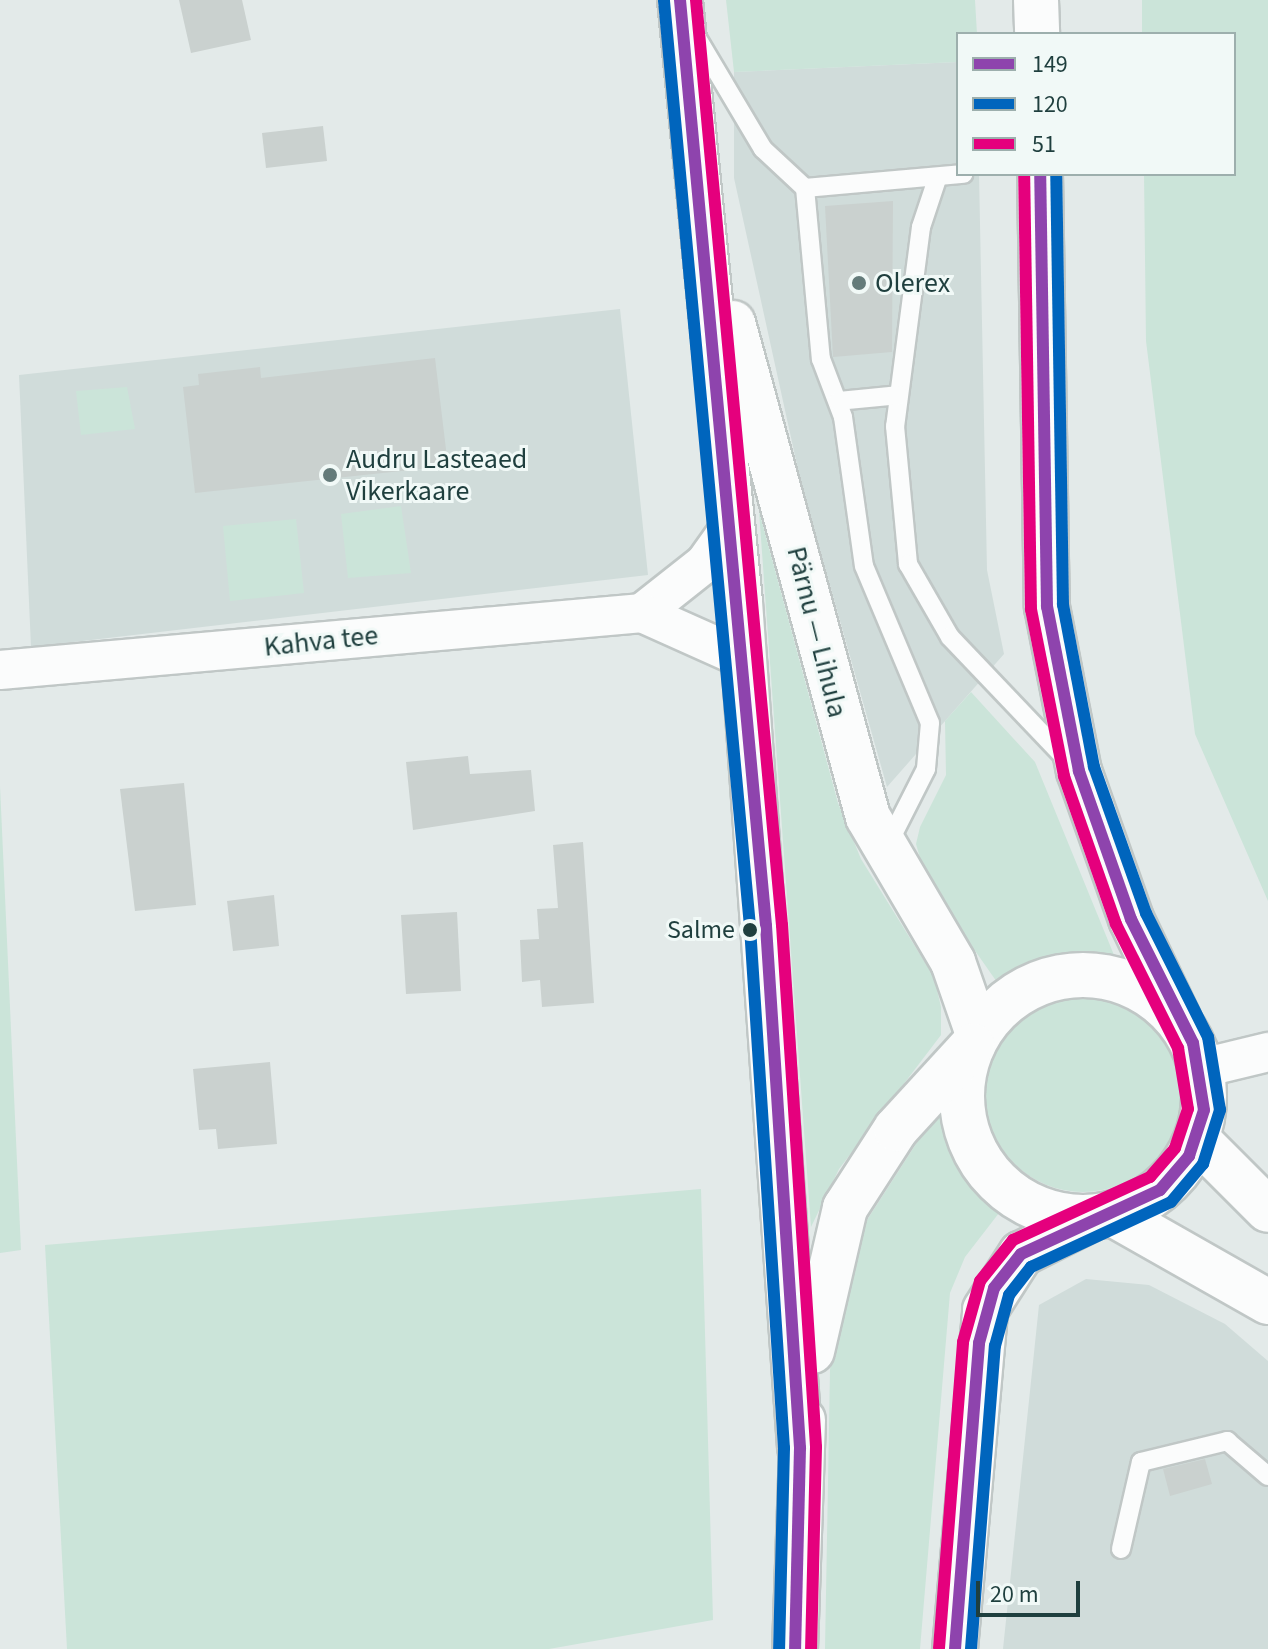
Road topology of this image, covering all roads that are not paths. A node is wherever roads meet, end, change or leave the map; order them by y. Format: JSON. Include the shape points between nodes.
{"nodes":[{"id":1,"x":1036,"y":0,"type":"edge"},
{"id":2,"x":681,"y":3,"type":"edge"},
{"id":3,"x":1037,"y":32,"type":"edge"},
{"id":4,"x":956,"y":175,"type":"edge"},
{"id":5,"x":1040,"y":176,"type":"edge"},
{"id":6,"x":937,"y":179,"type":"junction"},
{"id":7,"x":805,"y":188,"type":"junction"},
{"id":8,"x":701,"y":211,"type":"junction"},
{"id":9,"x":899,"y":395,"type":"junction"},
{"id":10,"x":838,"y":401,"type":"junction"},
{"id":11,"x":732,"y":525,"type":"junction"},
{"id":12,"x":642,"y":613,"type":"junction"},
{"id":13,"x":745,"y":659,"type":"junction"},
{"id":14,"x":0,"y":670,"type":"edge"},
{"id":15,"x":1079,"y":771,"type":"junction"},
{"id":16,"x":884,"y":852,"type":"junction"},
{"id":17,"x":1179,"y":1020,"type":"junction"},
{"id":18,"x":975,"y":1040,"type":"junction"},
{"id":19,"x":1268,"y":1052,"type":"edge"},
{"id":20,"x":1202,"y":1068,"type":"junction"},
{"id":21,"x":1197,"y":1139,"type":"junction"},
{"id":22,"x":1268,"y":1210,"type":"edge"},
{"id":23,"x":1104,"y":1215,"type":"junction"},
{"id":24,"x":1268,"y":1302,"type":"edge"},
{"id":25,"x":800,"y":1448,"type":"junction"},
{"id":26,"x":1268,"y":1476,"type":"edge"},
{"id":27,"x":1121,"y":1549,"type":"dead end"},
{"id":28,"x":795,"y":1649,"type":"edge"},
{"id":29,"x":955,"y":1649,"type":"edge"}],
"edges":[{"from":1,"to":3,"type":"main road"},
{"from":2,"to":7,"type":"lane","via":[[728,99],[763,149]]},
{"from":2,"to":8,"type":"main road"},
{"from":4,"to":6,"type":"lane"},
{"from":5,"to":15,"type":"main road","via":[[1047,607]]},
{"from":6,"to":7,"type":"lane"},
{"from":6,"to":9,"type":"lane","via":[[921,227]]},
{"from":7,"to":10,"type":"lane","via":[[821,359]]},
{"from":8,"to":11,"type":"main road"},
{"from":8,"to":16,"type":"main road","name":"Pärnu — Lihula","via":[[855,778]]},
{"from":9,"to":10,"type":"lane"},
{"from":9,"to":15,"type":"lane","via":[[895,426],[908,564],[950,637]]},
{"from":10,"to":16,"type":"lane","via":[[864,566],[930,723],[926,769]]},
{"from":11,"to":12,"type":"street","via":[[705,563]]},
{"from":11,"to":13,"type":"main road"},
{"from":12,"to":13,"type":"street","name":"Kahva tee"},
{"from":12,"to":14,"type":"street","name":"Kahva tee"},
{"from":13,"to":25,"type":"main road"},
{"from":15,"to":17,"type":"main road","via":[[1131,919]]},
{"from":16,"to":18,"type":"main road","name":"Pärnu — Lihula","via":[[953,962]]},
{"from":17,"to":18,"type":"main road","via":[[1128,983],[1082,974],[1015,995]]},
{"from":17,"to":20,"type":"main road"},
{"from":18,"to":23,"type":"main road","via":[[962,1103],[985,1167],[1033,1206]]},
{"from":18,"to":25,"type":"main road","via":[[896,1129],[845,1208],[818,1304]]},
{"from":19,"to":20,"type":"street"},
{"from":20,"to":21,"type":"main road"},
{"from":21,"to":22,"type":"main road"},
{"from":21,"to":23,"type":"main road","via":[[1160,1190]]},
{"from":23,"to":24,"type":"main road"},
{"from":23,"to":29,"type":"main road","via":[[1021,1254],[985,1310]]},
{"from":25,"to":28,"type":"main road"},
{"from":26,"to":27,"type":"lane","via":[[1227,1441],[1141,1462]]}]}
